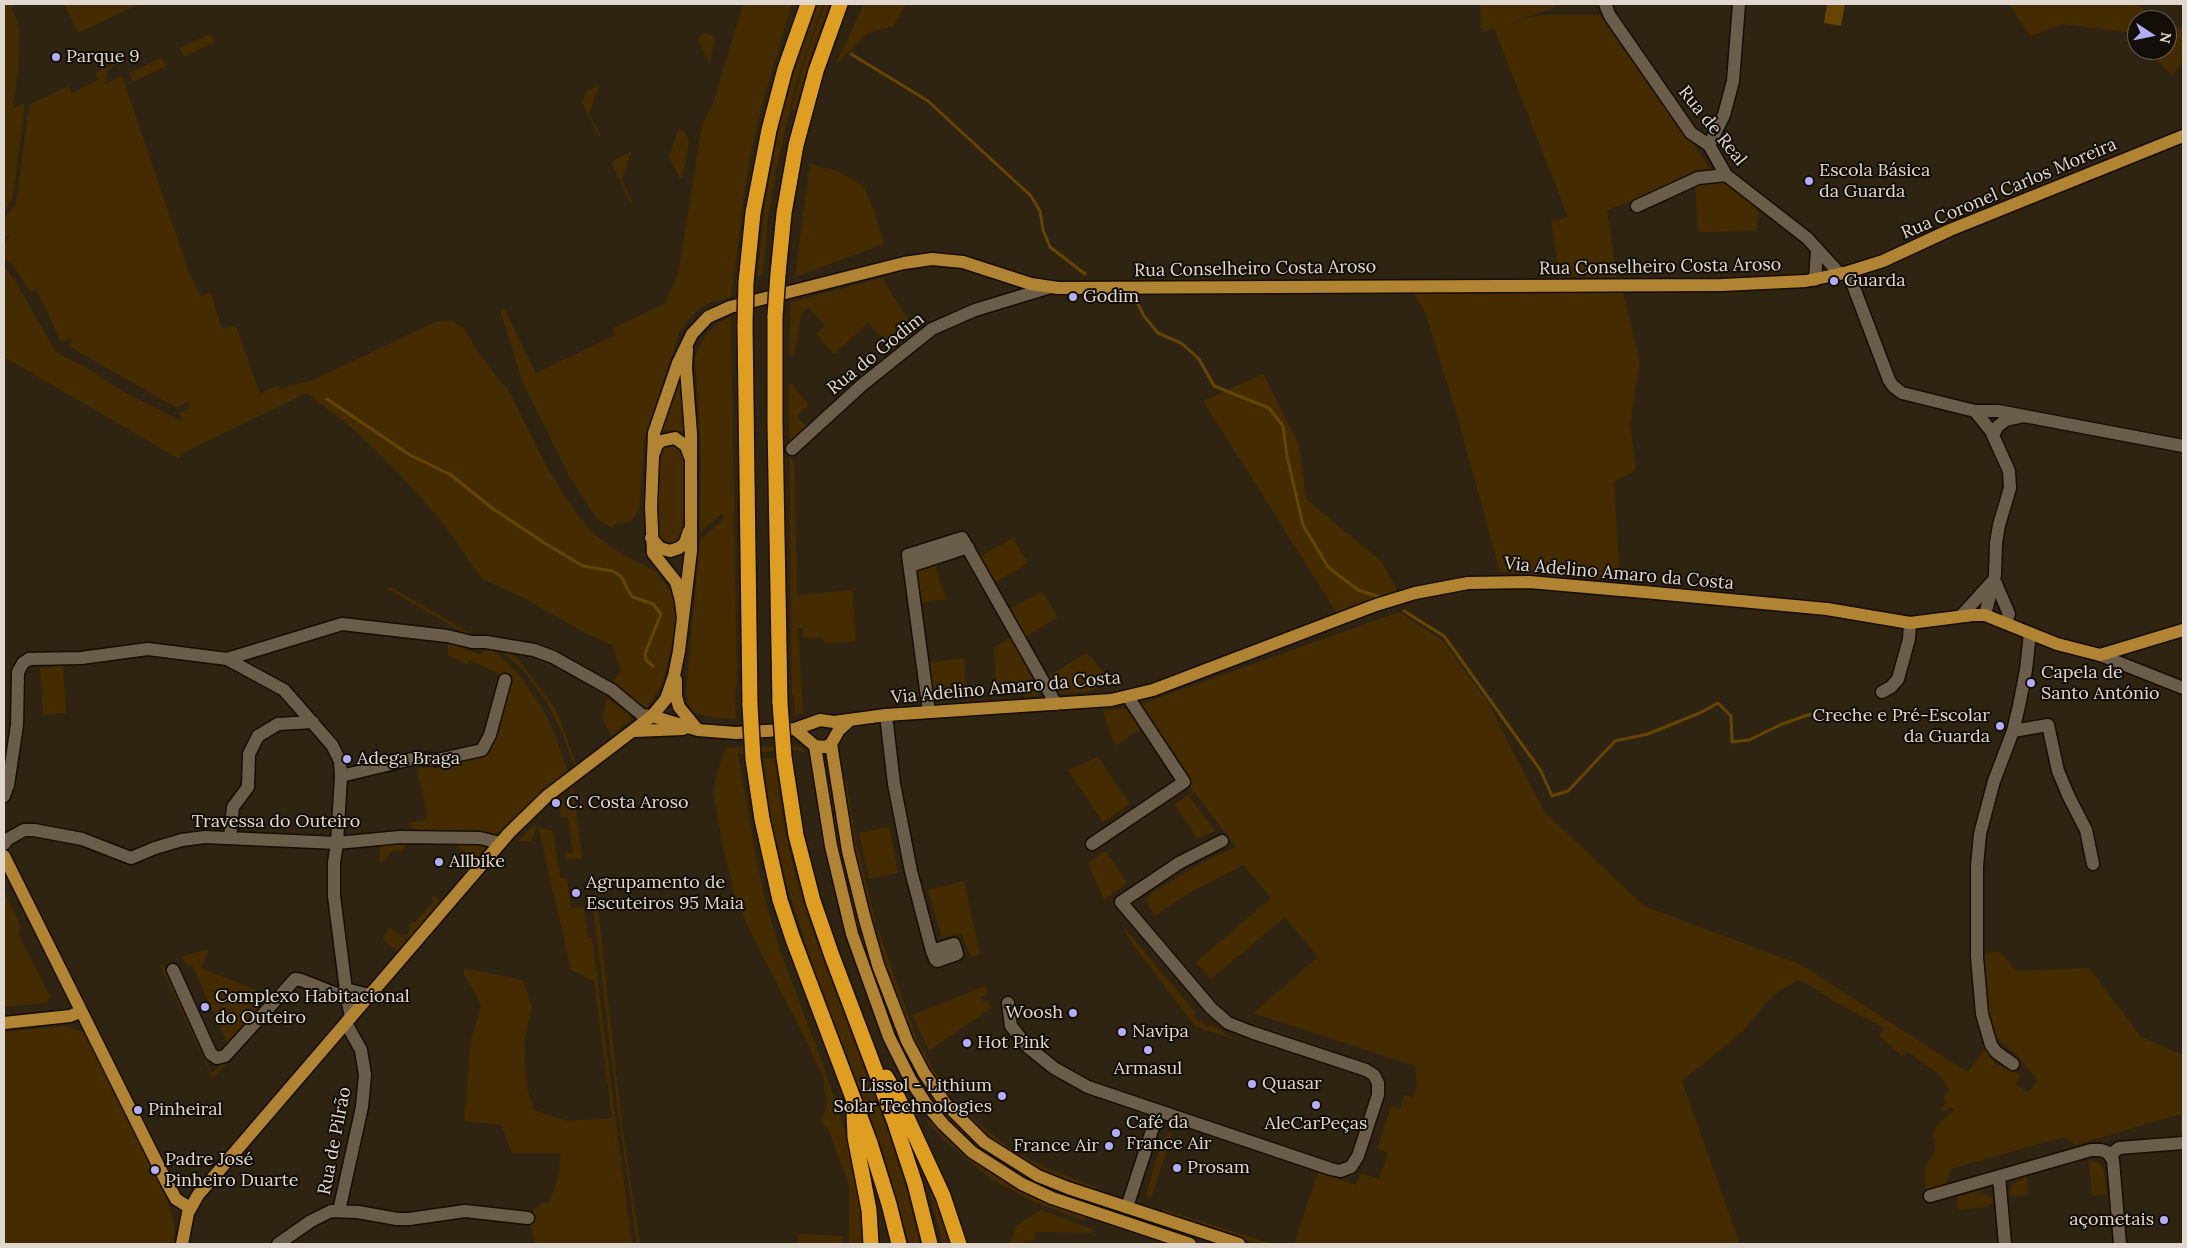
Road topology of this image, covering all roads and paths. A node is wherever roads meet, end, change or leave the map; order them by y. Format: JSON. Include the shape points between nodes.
{"nodes":[{"id":1,"x":808,"y":4,"type":"edge"},
{"id":2,"x":840,"y":4,"type":"edge"},
{"id":3,"x":1605,"y":4,"type":"edge"},
{"id":4,"x":1739,"y":4,"type":"edge"},
{"id":5,"x":2183,"y":136,"type":"edge"},
{"id":6,"x":1709,"y":145,"type":"junction"},
{"id":7,"x":1726,"y":175,"type":"junction"},
{"id":8,"x":1637,"y":206,"type":"dead end"},
{"id":9,"x":1817,"y":249,"type":"junction"},
{"id":10,"x":1844,"y":273,"type":"junction"},
{"id":11,"x":1814,"y":280,"type":"junction"},
{"id":12,"x":1051,"y":287,"type":"junction"},
{"id":13,"x":688,"y":344,"type":"junction"},
{"id":14,"x":1975,"y":411,"type":"junction"},
{"id":15,"x":2025,"y":416,"type":"junction"},
{"id":16,"x":1993,"y":435,"type":"junction"},
{"id":17,"x":2183,"y":446,"type":"edge"},
{"id":18,"x":792,"y":449,"type":"dead end"},
{"id":19,"x":652,"y":460,"type":"junction"},
{"id":20,"x":692,"y":461,"type":"junction"},
{"id":21,"x":690,"y":523,"type":"junction"},
{"id":22,"x":651,"y":538,"type":"junction"},
{"id":23,"x":1994,"y":579,"type":"junction"},
{"id":24,"x":1984,"y":615,"type":"junction"},
{"id":25,"x":1961,"y":616,"type":"junction"},
{"id":26,"x":683,"y":618,"type":"junction"},
{"id":27,"x":2006,"y":622,"type":"junction"},
{"id":28,"x":1910,"y":623,"type":"junction"},
{"id":29,"x":2183,"y":630,"type":"edge"},
{"id":30,"x":2030,"y":633,"type":"junction"},
{"id":31,"x":2100,"y":655,"type":"junction"},
{"id":32,"x":226,"y":659,"type":"junction"},
{"id":33,"x":676,"y":665,"type":"junction"},
{"id":34,"x":505,"y":680,"type":"dead end"},
{"id":35,"x":2183,"y":688,"type":"edge"},
{"id":36,"x":1882,"y":692,"type":"dead end"},
{"id":37,"x":1128,"y":697,"type":"junction"},
{"id":38,"x":1056,"y":704,"type":"junction"},
{"id":39,"x":929,"y":712,"type":"junction"},
{"id":40,"x":886,"y":715,"type":"junction"},
{"id":41,"x":652,"y":716,"type":"junction"},
{"id":42,"x":849,"y":721,"type":"junction"},
{"id":43,"x":313,"y":722,"type":"junction"},
{"id":44,"x":828,"y":722,"type":"junction"},
{"id":45,"x":812,"y":724,"type":"junction"},
{"id":46,"x":698,"y":730,"type":"junction"},
{"id":47,"x":795,"y":730,"type":"junction"},
{"id":48,"x":634,"y":731,"type":"junction"},
{"id":49,"x":2013,"y":731,"type":"junction"},
{"id":50,"x":833,"y":740,"type":"junction"},
{"id":51,"x":813,"y":743,"type":"junction"},
{"id":52,"x":341,"y":776,"type":"junction"},
{"id":53,"x":4,"y":796,"type":"edge"},
{"id":54,"x":230,"y":837,"type":"junction"},
{"id":55,"x":1222,"y":840,"type":"dead end"},
{"id":56,"x":337,"y":843,"type":"junction"},
{"id":57,"x":500,"y":843,"type":"junction"},
{"id":58,"x":4,"y":844,"type":"edge"},
{"id":59,"x":1092,"y":844,"type":"dead end"},
{"id":60,"x":4,"y":856,"type":"edge"},
{"id":61,"x":2093,"y":864,"type":"dead end"},
{"id":62,"x":932,"y":951,"type":"dead end"},
{"id":63,"x":174,"y":970,"type":"dead end"},
{"id":64,"x":346,"y":994,"type":"junction"},
{"id":65,"x":370,"y":995,"type":"junction"},
{"id":66,"x":1008,"y":1003,"type":"dead end"},
{"id":67,"x":80,"y":1012,"type":"junction"},
{"id":68,"x":349,"y":1020,"type":"junction"},
{"id":69,"x":4,"y":1023,"type":"edge"},
{"id":70,"x":863,"y":1039,"type":"junction"},
{"id":71,"x":2013,"y":1064,"type":"dead end"},
{"id":72,"x":854,"y":1100,"type":"junction"},
{"id":73,"x":1158,"y":1112,"type":"junction"},
{"id":74,"x":2183,"y":1143,"type":"edge"},
{"id":75,"x":2110,"y":1155,"type":"junction"},
{"id":76,"x":1999,"y":1176,"type":"junction"},
{"id":77,"x":1930,"y":1196,"type":"dead end"},
{"id":78,"x":1127,"y":1207,"type":"junction"},
{"id":79,"x":190,"y":1208,"type":"junction"},
{"id":80,"x":339,"y":1211,"type":"junction"},
{"id":81,"x":528,"y":1218,"type":"dead end"},
{"id":82,"x":1122,"y":1222,"type":"junction"},
{"id":83,"x":182,"y":1244,"type":"edge"},
{"id":84,"x":278,"y":1244,"type":"edge"},
{"id":85,"x":871,"y":1244,"type":"edge"},
{"id":86,"x":899,"y":1244,"type":"edge"},
{"id":87,"x":930,"y":1244,"type":"edge"},
{"id":88,"x":959,"y":1244,"type":"edge"},
{"id":89,"x":1190,"y":1244,"type":"edge"},
{"id":90,"x":1239,"y":1244,"type":"edge"},
{"id":91,"x":2005,"y":1244,"type":"edge"},
{"id":92,"x":2120,"y":1244,"type":"edge"}],
"edges":[{"from":1,"to":72,"type":"highway","bridge":true,"via":[[785,69],[769,130],[753,213],[746,282],[750,705],[753,759],[762,818],[780,900]]},
{"from":2,"to":70,"type":"highway","bridge":true,"via":[[816,71],[796,145],[784,212],[778,274],[775,424],[780,703],[784,757],[796,835],[813,901]]},
{"from":3,"to":6,"type":"street","name":"Rua de Real","via":[[1691,133]]},
{"from":4,"to":6,"type":"street","via":[[1733,81],[1724,115]]},
{"from":5,"to":10,"type":"main road","name":"Rua Coronel Carlos Moreira","via":[[1950,230],[1883,261]]},
{"from":6,"to":7,"type":"street","name":"Rua de Real"},
{"from":7,"to":8,"type":"street","via":[[1698,178]]},
{"from":7,"to":9,"type":"street","name":"Rua de Real","via":[[1808,238]]},
{"from":9,"to":10,"type":"street","name":"Rua de Real"},
{"from":9,"to":11,"type":"street"},
{"from":10,"to":11,"type":"main road","name":"Rua Conselheiro Costa Aroso"},
{"from":10,"to":14,"type":"street","via":[[1893,386],[1902,393]]},
{"from":11,"to":12,"type":"main road","name":"Rua Conselheiro Costa Aroso","via":[[1722,285]]},
{"from":12,"to":13,"type":"main road","name":"Rua Conselheiro Costa Aroso","via":[[963,262],[915,261],[718,311],[699,324]]},
{"from":12,"to":18,"type":"street","name":"Rua do Godim","via":[[975,310],[932,329],[862,385]]},
{"from":13,"to":19,"type":"main road","name":"Rua Conselheiro Costa Aroso","via":[[654,433]]},
{"from":13,"to":20,"type":"main road","name":"Rua Conselheiro Costa Aroso","via":[[686,368]]},
{"from":14,"to":15,"type":"street"},
{"from":14,"to":16,"type":"street"},
{"from":15,"to":16,"type":"street","via":[[2006,420]]},
{"from":15,"to":17,"type":"street"},
{"from":16,"to":23,"type":"street","via":[[2010,480],[1998,525]]},
{"from":19,"to":20,"type":"main road","via":[[661,441],[675,438],[686,446]]},
{"from":19,"to":22,"type":"main road","name":"Rua Conselheiro Costa Aroso"},
{"from":20,"to":21,"type":"main road","name":"Rua Conselheiro Costa Aroso"},
{"from":21,"to":22,"type":"main road","name":"Rua Conselheiro Costa Aroso","via":[[685,542],[674,550],[666,551],[655,545]]},
{"from":21,"to":26,"type":"main road","name":"Rua Conselheiro Costa Aroso","via":[[691,551]]},
{"from":22,"to":26,"type":"main road","name":"Rua Conselheiro Costa Aroso","via":[[653,553],[676,582]]},
{"from":23,"to":24,"type":"street"},
{"from":23,"to":25,"type":"street"},
{"from":23,"to":27,"type":"street","via":[[2009,614]]},
{"from":24,"to":25,"type":"main road","name":"Via Adelino Amaro da Costa"},
{"from":24,"to":27,"type":"main road","name":"Via Adelino Amaro da Costa"},
{"from":25,"to":28,"type":"main road","name":"Via Adelino Amaro da Costa"},
{"from":26,"to":33,"type":"main road","name":"Rua Conselheiro Costa Aroso"},
{"from":27,"to":30,"type":"main road","name":"Via Adelino Amaro da Costa"},
{"from":28,"to":36,"type":"street","via":[[1898,678]]},
{"from":28,"to":37,"type":"main road","name":"Via Adelino Amaro da Costa","via":[[1827,609],[1529,582],[1468,583],[1415,593],[1376,605],[1168,685]]},
{"from":29,"to":31,"type":"main road"},
{"from":30,"to":31,"type":"main road","name":"Via Adelino Amaro da Costa"},
{"from":30,"to":49,"type":"street"},
{"from":31,"to":35,"type":"street"},
{"from":32,"to":41,"type":"street","via":[[342,624],[516,645],[553,657],[612,690],[642,715]]},
{"from":32,"to":43,"type":"street","name":"Rua de Pilrão","via":[[284,690]]},
{"from":32,"to":53,"type":"street","via":[[148,649],[81,658],[29,659],[18,672],[17,725]]},
{"from":33,"to":41,"type":"main road","name":"Rua Conselheiro Costa Aroso","via":[[670,690]]},
{"from":33,"to":46,"type":"main road","via":[[678,703]]},
{"from":34,"to":52,"type":"street","via":[[490,736],[482,750],[437,760],[416,758]]},
{"from":37,"to":38,"type":"main road","name":"Via Adelino Amaro da Costa"},
{"from":37,"to":59,"type":"street","via":[[1184,782]]},
{"from":38,"to":39,"type":"main road","name":"Via Adelino Amaro da Costa"},
{"from":38,"to":39,"type":"street","via":[[968,547],[910,566]]},
{"from":39,"to":40,"type":"main road","name":"Via Adelino Amaro da Costa"},
{"from":40,"to":42,"type":"main road","name":"Via Adelino Amaro da Costa"},
{"from":40,"to":62,"type":"street","via":[[894,784],[911,872]]},
{"from":41,"to":46,"type":"main road","name":"Via Adelino Amaro da Costa"},
{"from":41,"to":48,"type":"main road","name":"Rua Conselheiro Costa Aroso"},
{"from":42,"to":44,"type":"main road","name":"Via Adelino Amaro da Costa"},
{"from":42,"to":50,"type":"main road"},
{"from":43,"to":52,"type":"street","name":"Rua de Pilrão","via":[[332,745],[340,761]]},
{"from":43,"to":54,"type":"street","via":[[278,724],[258,736],[249,751],[248,788],[234,807]]},
{"from":44,"to":45,"type":"main road","name":"Via Adelino Amaro da Costa","via":[[820,720]]},
{"from":44,"to":50,"type":"main road","via":[[834,728]]},
{"from":45,"to":47,"type":"main road","name":"Via Adelino Amaro da Costa"},
{"from":45,"to":51,"type":"main road","via":[[808,732]]},
{"from":46,"to":47,"type":"main road","name":"Via Adelino Amaro da Costa","via":[[736,733]]},
{"from":46,"to":48,"type":"main road","name":"Via Adelino Amaro da Costa"},
{"from":47,"to":51,"type":"main road"},
{"from":48,"to":57,"type":"main road","name":"Rua Conselheiro Costa Aroso","via":[[547,796]]},
{"from":49,"to":61,"type":"street","via":[[2048,725],[2058,772],[2086,830]]},
{"from":49,"to":71,"type":"street","via":[[1994,781],[1980,834],[1976,893],[1982,1014],[1990,1045]]},
{"from":50,"to":51,"type":"main road","via":[[825,747]]},
{"from":50,"to":78,"type":"main road","via":[[845,836],[864,916],[896,1014],[924,1073],[956,1115],[1004,1156],[1054,1183]]},
{"from":51,"to":82,"type":"main road","via":[[831,846],[850,925],[880,1017],[910,1079],[943,1124],[972,1152],[998,1170],[1052,1198]]},
{"from":52,"to":56,"type":"street","name":"Rua de Pilrão"},
{"from":54,"to":56,"type":"street","name":"Travessa do Outeiro"},
{"from":54,"to":58,"type":"street","name":"Travessa do Outeiro","via":[[182,840],[131,858],[82,839],[34,830],[24,830]]},
{"from":55,"to":73,"type":"street","via":[[1179,863],[1121,902],[1222,1018],[1242,1029],[1369,1071],[1377,1080],[1379,1092],[1356,1161],[1340,1171]]},
{"from":56,"to":57,"type":"street","name":"Travessa do Outeiro","via":[[400,837],[480,838]]},
{"from":56,"to":64,"type":"street","name":"Rua de Pilrão","via":[[334,896]]},
{"from":57,"to":65,"type":"main road","name":"Rua Conselheiro Costa Aroso"},
{"from":60,"to":67,"type":"main road"},
{"from":63,"to":64,"type":"street","via":[[211,1054],[217,1058],[225,1056],[295,979]]},
{"from":64,"to":65,"type":"street"},
{"from":64,"to":68,"type":"street","name":"Rua de Pilrão"},
{"from":65,"to":68,"type":"main road","name":"Rua Conselheiro Costa Aroso"},
{"from":66,"to":73,"type":"street","via":[[1011,1026],[1041,1059],[1094,1090]]},
{"from":67,"to":69,"type":"main road","via":[[70,1016]]},
{"from":67,"to":79,"type":"main road","via":[[167,1183],[176,1199]]},
{"from":68,"to":79,"type":"main road","name":"Rua Conselheiro Costa Aroso"},
{"from":68,"to":80,"type":"street","name":"Rua de Pilrão","via":[[361,1050],[365,1075],[362,1107]]},
{"from":70,"to":87,"type":"highway","via":[[908,1162]]},
{"from":70,"to":88,"type":"highway","via":[[897,1096],[943,1196]]},
{"from":72,"to":85,"type":"highway","via":[[854,1137],[869,1210]]},
{"from":72,"to":86,"type":"highway","via":[[887,1195]]},
{"from":73,"to":78,"type":"street"},
{"from":74,"to":75,"type":"street","via":[[2119,1148]]},
{"from":75,"to":76,"type":"street","via":[[2101,1150],[2091,1150]]},
{"from":75,"to":92,"type":"street","via":[[2114,1164]]},
{"from":76,"to":77,"type":"street"},
{"from":76,"to":91,"type":"street"},
{"from":78,"to":82,"type":"main road"},
{"from":78,"to":90,"type":"main road"},
{"from":79,"to":83,"type":"main road","name":"Rua Conselheiro Costa Aroso"},
{"from":80,"to":81,"type":"street","via":[[409,1220],[465,1211]]},
{"from":80,"to":84,"type":"street","via":[[321,1215]]},
{"from":82,"to":89,"type":"main road"}]}
